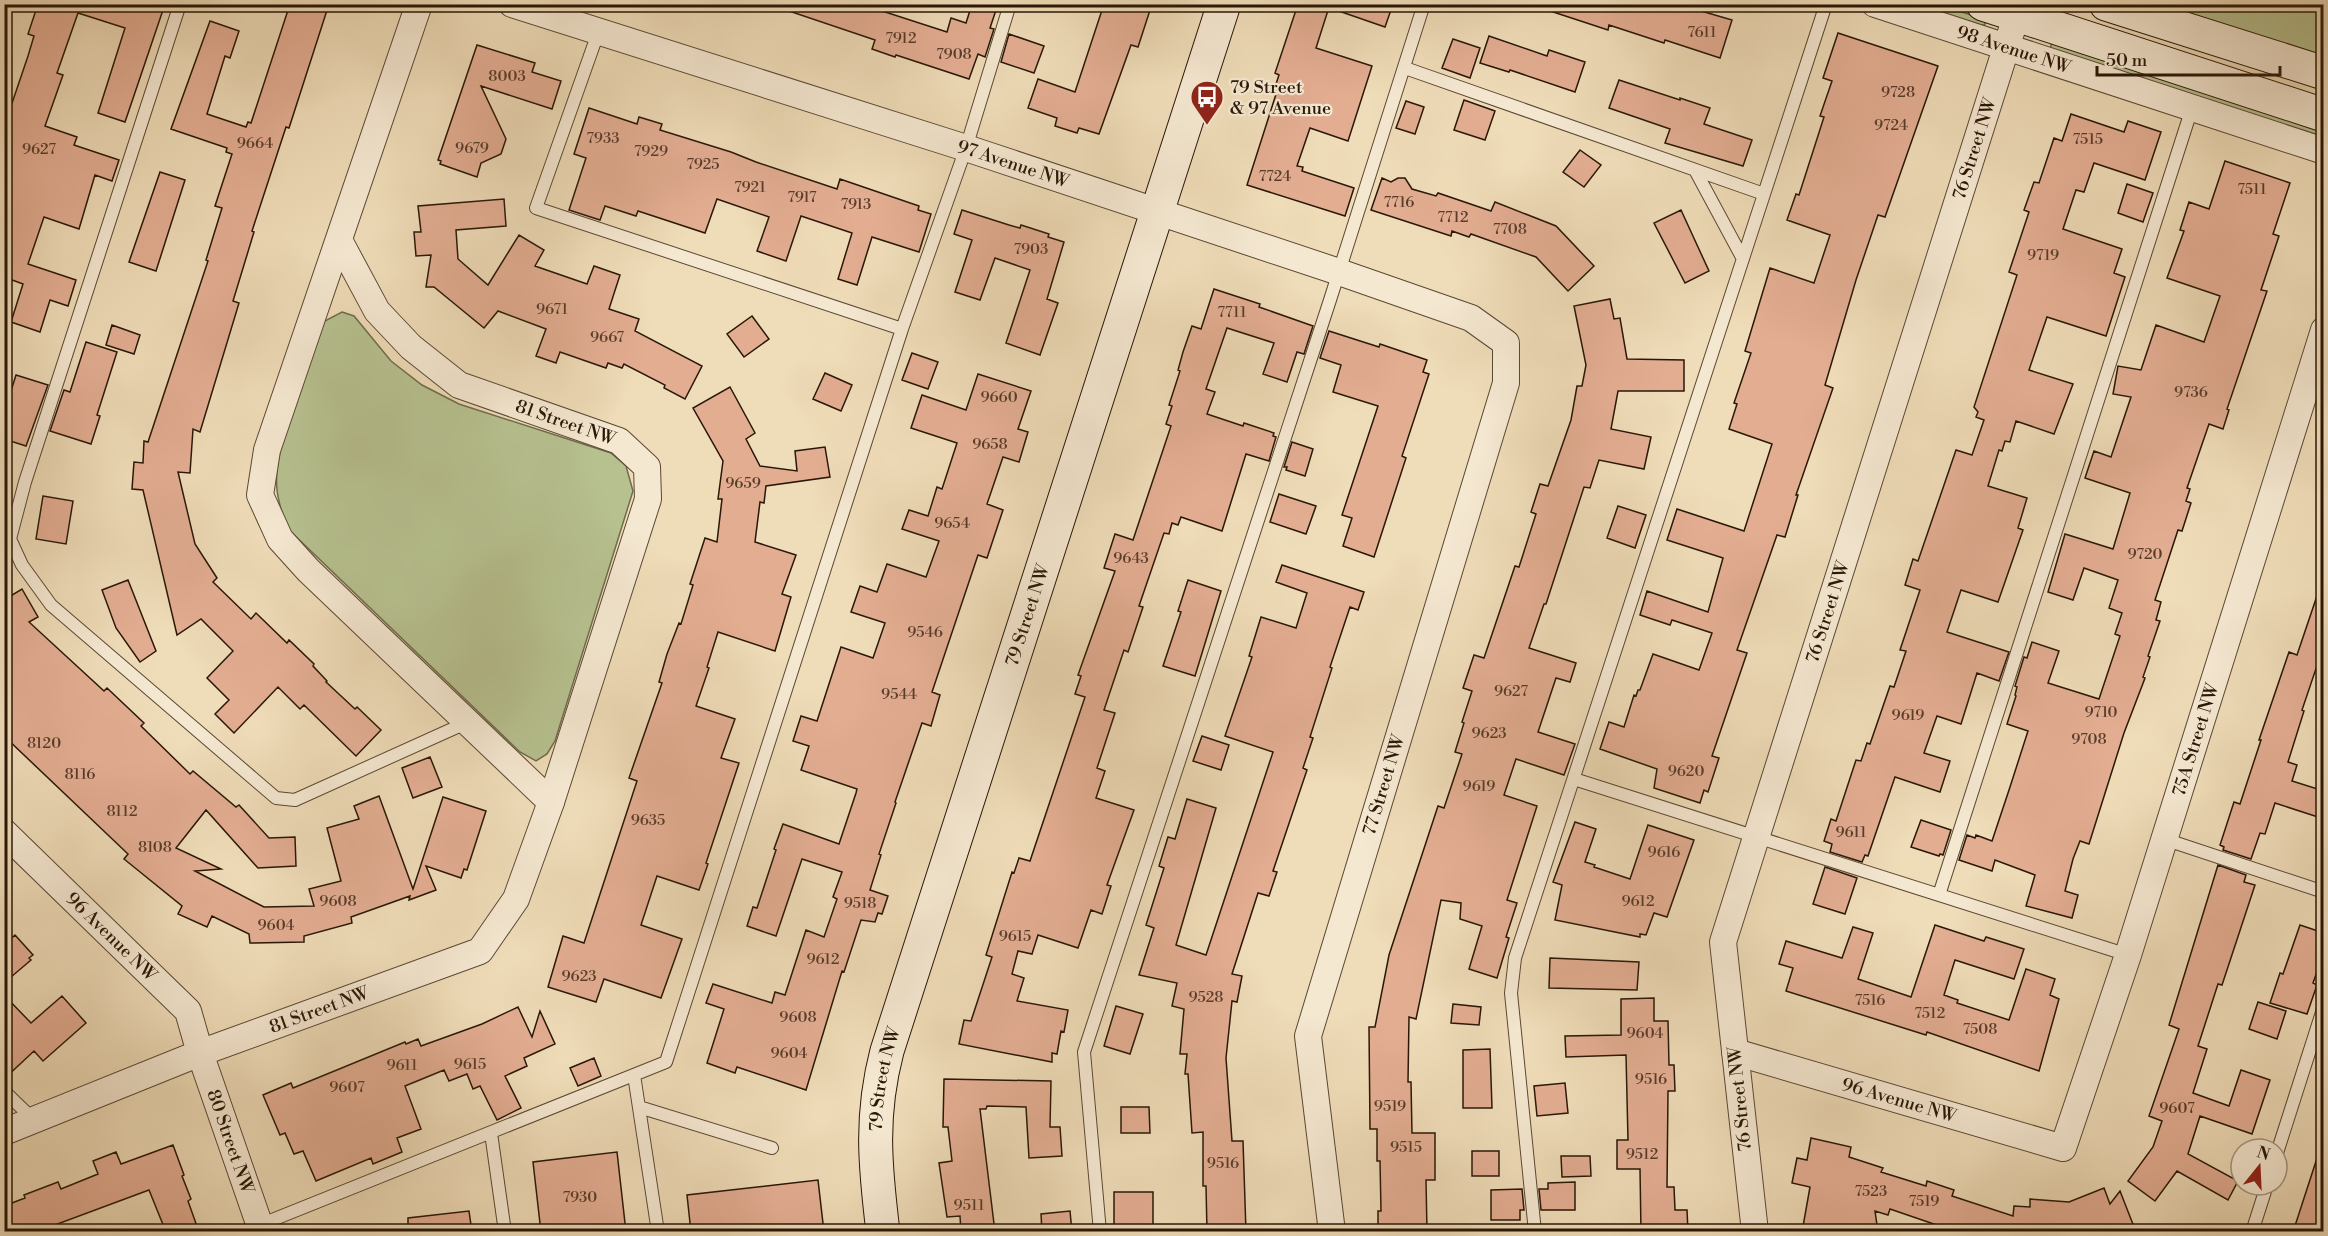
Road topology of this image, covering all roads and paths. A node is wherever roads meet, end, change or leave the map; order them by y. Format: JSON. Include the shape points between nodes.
{"nodes":[{"id":1,"x":180,"y":4,"type":"edge"},
{"id":2,"x":419,"y":4,"type":"edge"},
{"id":3,"x":512,"y":4,"type":"edge"},
{"id":4,"x":1010,"y":4,"type":"edge"},
{"id":5,"x":1224,"y":4,"type":"edge"},
{"id":6,"x":1424,"y":4,"type":"edge"},
{"id":7,"x":1826,"y":4,"type":"edge"},
{"id":8,"x":1875,"y":4,"type":"edge"},
{"id":9,"x":1983,"y":4,"type":"edge"},
{"id":10,"x":2106,"y":4,"type":"edge"},
{"id":11,"x":2018,"y":10,"type":"edge"},
{"id":12,"x":598,"y":33,"type":"junction"},
{"id":13,"x":2006,"y":47,"type":"junction"},
{"id":14,"x":1405,"y":68,"type":"junction"},
{"id":15,"x":2324,"y":73,"type":"edge"},
{"id":16,"x":2192,"y":108,"type":"junction"},
{"id":17,"x":2324,"y":116,"type":"edge"},
{"id":18,"x":966,"y":148,"type":"junction"},
{"id":19,"x":2324,"y":151,"type":"edge"},
{"id":20,"x":1695,"y":170,"type":"junction"},
{"id":21,"x":1764,"y":194,"type":"junction"},
{"id":22,"x":1158,"y":212,"type":"junction"},
{"id":23,"x":340,"y":242,"type":"junction"},
{"id":24,"x":1743,"y":259,"type":"junction"},
{"id":25,"x":1339,"y":272,"type":"junction"},
{"id":26,"x":902,"y":329,"type":"junction"},
{"id":27,"x":2324,"y":330,"type":"edge"},
{"id":28,"x":1506,"y":343,"type":"joint"},
{"id":29,"x":469,"y":722,"type":"junction"},
{"id":30,"x":1574,"y":779,"type":"junction"},
{"id":31,"x":551,"y":802,"type":"junction"},
{"id":32,"x":4,"y":832,"type":"edge"},
{"id":33,"x":1756,"y":836,"type":"junction"},
{"id":34,"x":2164,"y":839,"type":"junction"},
{"id":35,"x":2324,"y":892,"type":"edge"},
{"id":36,"x":1939,"y":895,"type":"junction"},
{"id":37,"x":2128,"y":955,"type":"junction"},
{"id":38,"x":2324,"y":1006,"type":"edge"},
{"id":39,"x":1735,"y":1052,"type":"junction"},
{"id":40,"x":200,"y":1053,"type":"junction"},
{"id":41,"x":634,"y":1075,"type":"junction"},
{"id":42,"x":4,"y":1091,"type":"edge"},
{"id":43,"x":639,"y":1107,"type":"junction"},
{"id":44,"x":35,"y":1121,"type":"junction"},
{"id":45,"x":4,"y":1132,"type":"edge"},
{"id":46,"x":491,"y":1133,"type":"junction"},
{"id":47,"x":2282,"y":1137,"type":"edge"},
{"id":48,"x":772,"y":1148,"type":"dead end"},
{"id":49,"x":2063,"y":1148,"type":"joint"},
{"id":50,"x":2263,"y":1197,"type":"edge"},
{"id":51,"x":255,"y":1229,"type":"edge"},
{"id":52,"x":506,"y":1232,"type":"edge"},
{"id":53,"x":658,"y":1232,"type":"edge"},
{"id":54,"x":883,"y":1232,"type":"edge"},
{"id":55,"x":1100,"y":1232,"type":"edge"},
{"id":56,"x":1332,"y":1232,"type":"edge"},
{"id":57,"x":1534,"y":1232,"type":"edge"},
{"id":58,"x":1755,"y":1232,"type":"edge"},
{"id":59,"x":2252,"y":1232,"type":"edge"}],
"edges":[{"from":1,"to":29,"type":"lane","via":[[10,539],[22,565],[51,605],[276,798],[295,800]]},
{"from":2,"to":23,"type":"street"},
{"from":3,"to":12,"type":"street","name":"97 Avenue NW"},
{"from":4,"to":18,"type":"lane"},
{"from":5,"to":22,"type":"street","name":"79 Street NW"},
{"from":6,"to":14,"type":"lane"},
{"from":7,"to":21,"type":"lane"},
{"from":8,"to":13,"type":"street","name":"98 Avenue NW"},
{"from":9,"to":11,"type":"street","name":"98 Avenue NW"},
{"from":10,"to":15,"type":"street"},
{"from":11,"to":13,"type":"street","name":"76 Street NW"},
{"from":11,"to":17,"type":"street","name":"98 Avenue NW"},
{"from":12,"to":18,"type":"street","name":"97 Avenue NW"},
{"from":12,"to":26,"type":"lane","via":[[536,208]]},
{"from":13,"to":16,"type":"street","name":"98 Avenue NW"},
{"from":13,"to":33,"type":"street","name":"76 Street NW"},
{"from":14,"to":20,"type":"lane"},
{"from":14,"to":25,"type":"lane"},
{"from":16,"to":19,"type":"street","name":"98 Avenue NW"},
{"from":16,"to":36,"type":"lane"},
{"from":18,"to":22,"type":"street","name":"97 Avenue NW"},
{"from":18,"to":26,"type":"lane"},
{"from":20,"to":21,"type":"lane"},
{"from":20,"to":24,"type":"lane"},
{"from":21,"to":24,"type":"lane"},
{"from":22,"to":25,"type":"street","name":"97 Avenue NW"},
{"from":22,"to":54,"type":"street","name":"79 Street NW","via":[[887,1051],[875,1115],[874,1163]]},
{"from":23,"to":29,"type":"street","via":[[267,450],[260,495],[280,539],[308,570]]},
{"from":23,"to":31,"type":"street","name":"81 Street NW","via":[[377,311],[411,347],[459,385],[619,441],[647,467],[648,500]]},
{"from":24,"to":30,"type":"lane"},
{"from":25,"to":28,"type":"street","name":"97 Avenue NW","via":[[1471,318]]},
{"from":25,"to":55,"type":"lane","via":[[1083,1052]]},
{"from":26,"to":41,"type":"lane","via":[[666,1062]]},
{"from":27,"to":34,"type":"street","name":"75A Street NW"},
{"from":28,"to":56,"type":"street","name":"77 Street NW","via":[[1506,383],[1308,1036]]},
{"from":29,"to":31,"type":"street"},
{"from":30,"to":33,"type":"lane"},
{"from":30,"to":57,"type":"lane","via":[[1515,958],[1510,993]]},
{"from":31,"to":40,"type":"street","name":"81 Street NW","via":[[516,899],[480,951]]},
{"from":32,"to":40,"type":"street","name":"96 Avenue NW","via":[[188,1011]]},
{"from":33,"to":36,"type":"lane"},
{"from":33,"to":39,"type":"street","name":"76 Street NW","via":[[1722,942]]},
{"from":34,"to":35,"type":"lane"},
{"from":34,"to":37,"type":"street","name":"75A Street NW"},
{"from":36,"to":37,"type":"lane"},
{"from":37,"to":49,"type":"street","name":"75A Street NW"},
{"from":38,"to":47,"type":"lane"},
{"from":39,"to":49,"type":"street","name":"96 Avenue NW"},
{"from":39,"to":58,"type":"street","name":"76 Street NW"},
{"from":40,"to":44,"type":"street","name":"81 Street NW"},
{"from":40,"to":51,"type":"street","name":"80 Street NW"},
{"from":41,"to":43,"type":"lane"},
{"from":41,"to":46,"type":"lane"},
{"from":42,"to":44,"type":"lane"},
{"from":43,"to":48,"type":"lane"},
{"from":43,"to":53,"type":"lane"},
{"from":44,"to":45,"type":"street","name":"81 Street NW"},
{"from":46,"to":51,"type":"lane"},
{"from":46,"to":52,"type":"lane"},
{"from":50,"to":59,"type":"lane"}]}
